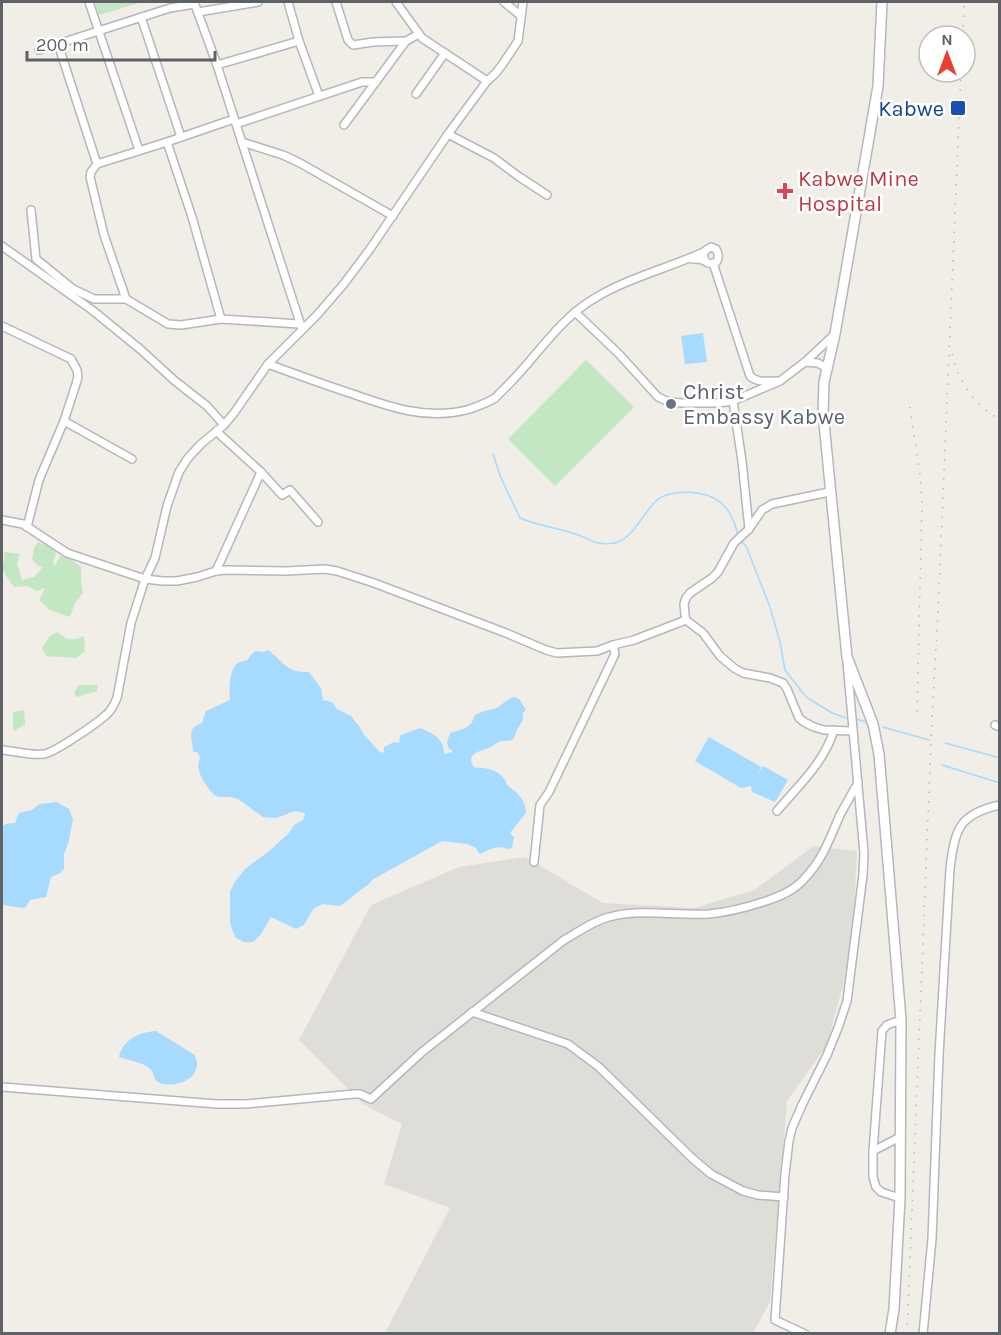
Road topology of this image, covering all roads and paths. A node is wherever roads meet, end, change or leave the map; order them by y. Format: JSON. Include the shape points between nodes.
{"nodes":[{"id":1,"x":89,"y":2,"type":"edge"},
{"id":2,"x":258,"y":2,"type":"edge"},
{"id":3,"x":288,"y":2,"type":"edge"},
{"id":4,"x":336,"y":2,"type":"edge"},
{"id":5,"x":396,"y":2,"type":"edge"},
{"id":6,"x":504,"y":2,"type":"edge"},
{"id":7,"x":523,"y":2,"type":"edge"},
{"id":8,"x":882,"y":2,"type":"edge"},
{"id":9,"x":196,"y":6,"type":"edge"},
{"id":10,"x":520,"y":15,"type":"junction"},
{"id":11,"x":141,"y":17,"type":"junction"},
{"id":12,"x":100,"y":32,"type":"junction"},
{"id":13,"x":418,"y":34,"type":"junction"},
{"id":14,"x":406,"y":41,"type":"junction"},
{"id":15,"x":299,"y":42,"type":"junction"},
{"id":16,"x":58,"y":45,"type":"junction"},
{"id":17,"x":39,"y":50,"type":"dead end"},
{"id":18,"x":445,"y":53,"type":"junction"},
{"id":19,"x":217,"y":65,"type":"junction"},
{"id":20,"x":486,"y":81,"type":"junction"},
{"id":21,"x":376,"y":82,"type":"junction"},
{"id":22,"x":416,"y":94,"type":"dead end"},
{"id":23,"x":319,"y":96,"type":"junction"},
{"id":24,"x":235,"y":122,"type":"junction"},
{"id":25,"x":344,"y":125,"type":"dead end"},
{"id":26,"x":448,"y":134,"type":"junction"},
{"id":27,"x":181,"y":137,"type":"junction"},
{"id":28,"x":167,"y":142,"type":"junction"},
{"id":29,"x":242,"y":142,"type":"junction"},
{"id":30,"x":139,"y":150,"type":"junction"},
{"id":31,"x":97,"y":164,"type":"junction"},
{"id":32,"x":547,"y":195,"type":"dead end"},
{"id":33,"x":31,"y":210,"type":"dead end"},
{"id":34,"x":393,"y":216,"type":"junction"},
{"id":35,"x":2,"y":246,"type":"edge"},
{"id":36,"x":705,"y":256,"type":"junction"},
{"id":37,"x":713,"y":263,"type":"junction"},
{"id":38,"x":126,"y":299,"type":"junction"},
{"id":39,"x":574,"y":312,"type":"junction"},
{"id":40,"x":221,"y":319,"type":"junction"},
{"id":41,"x":2,"y":326,"type":"edge"},
{"id":42,"x":301,"y":327,"type":"junction"},
{"id":43,"x":835,"y":334,"type":"junction"},
{"id":44,"x":805,"y":362,"type":"junction"},
{"id":45,"x":268,"y":364,"type":"junction"},
{"id":46,"x":828,"y":369,"type":"junction"},
{"id":47,"x":780,"y":381,"type":"junction"},
{"id":48,"x":733,"y":400,"type":"junction"},
{"id":49,"x":64,"y":422,"type":"junction"},
{"id":50,"x":224,"y":425,"type":"junction"},
{"id":51,"x":216,"y":431,"type":"junction"},
{"id":52,"x":132,"y":459,"type":"dead end"},
{"id":53,"x":261,"y":472,"type":"junction"},
{"id":54,"x":829,"y":492,"type":"junction"},
{"id":55,"x":2,"y":520,"type":"edge"},
{"id":56,"x":318,"y":522,"type":"dead end"},
{"id":57,"x":27,"y":527,"type":"junction"},
{"id":58,"x":746,"y":531,"type":"junction"},
{"id":59,"x":216,"y":571,"type":"junction"},
{"id":60,"x":145,"y":579,"type":"junction"},
{"id":61,"x":686,"y":620,"type":"junction"},
{"id":62,"x":613,"y":645,"type":"junction"},
{"id":63,"x":847,"y":657,"type":"junction"},
{"id":64,"x":834,"y":730,"type":"junction"},
{"id":65,"x":853,"y":731,"type":"junction"},
{"id":66,"x":2,"y":750,"type":"edge"},
{"id":67,"x":858,"y":783,"type":"junction"},
{"id":68,"x":999,"y":805,"type":"edge"},
{"id":69,"x":777,"y":811,"type":"dead end"},
{"id":70,"x":534,"y":862,"type":"dead end"},
{"id":71,"x":472,"y":1012,"type":"junction"},
{"id":72,"x":901,"y":1020,"type":"junction"},
{"id":73,"x":2,"y":1087,"type":"edge"},
{"id":74,"x":900,"y":1137,"type":"junction"},
{"id":75,"x":873,"y":1151,"type":"junction"},
{"id":76,"x":784,"y":1197,"type":"junction"},
{"id":77,"x":900,"y":1198,"type":"junction"},
{"id":78,"x":805,"y":1334,"type":"edge"},
{"id":79,"x":890,"y":1334,"type":"edge"},
{"id":80,"x":923,"y":1334,"type":"edge"}],
"edges":[{"from":1,"to":12,"type":"street"},
{"from":2,"to":9,"type":"street"},
{"from":3,"to":15,"type":"street"},
{"from":4,"to":14,"type":"street","via":[[353,45]]},
{"from":5,"to":13,"type":"street"},
{"from":6,"to":10,"type":"street"},
{"from":7,"to":10,"type":"street"},
{"from":8,"to":43,"type":"street","via":[[878,86]]},
{"from":9,"to":11,"type":"street","via":[[170,8]]},
{"from":9,"to":19,"type":"street"},
{"from":10,"to":20,"type":"street","via":[[518,41]]},
{"from":11,"to":12,"type":"street"},
{"from":11,"to":27,"type":"street"},
{"from":12,"to":16,"type":"street"},
{"from":12,"to":30,"type":"street"},
{"from":13,"to":14,"type":"street"},
{"from":13,"to":18,"type":"street"},
{"from":14,"to":21,"type":"street"},
{"from":15,"to":19,"type":"street"},
{"from":15,"to":23,"type":"street"},
{"from":16,"to":17,"type":"street"},
{"from":16,"to":31,"type":"street"},
{"from":18,"to":20,"type":"street"},
{"from":18,"to":22,"type":"street"},
{"from":19,"to":24,"type":"street"},
{"from":20,"to":26,"type":"street"},
{"from":21,"to":23,"type":"street","via":[[362,82]]},
{"from":21,"to":25,"type":"street"},
{"from":23,"to":24,"type":"street"},
{"from":24,"to":27,"type":"street"},
{"from":24,"to":29,"type":"street"},
{"from":26,"to":32,"type":"street","via":[[494,158]]},
{"from":26,"to":34,"type":"street"},
{"from":27,"to":28,"type":"street"},
{"from":28,"to":30,"type":"street"},
{"from":28,"to":40,"type":"street"},
{"from":29,"to":34,"type":"street","via":[[300,163]]},
{"from":29,"to":42,"type":"street"},
{"from":30,"to":31,"type":"street"},
{"from":31,"to":38,"type":"street","via":[[90,177],[96,205]]},
{"from":33,"to":38,"type":"street","via":[[38,262],[73,289],[94,299]]},
{"from":34,"to":42,"type":"street","via":[[343,285]]},
{"from":35,"to":50,"type":"street","via":[[132,342]]},
{"from":36,"to":37,"type":"street"},
{"from":36,"to":37,"type":"street","via":[[706,250],[716,249],[719,257]]},
{"from":36,"to":39,"type":"street","via":[[622,285]]},
{"from":37,"to":47,"type":"street","via":[[750,376],[754,380]]},
{"from":38,"to":40,"type":"street","via":[[168,324]]},
{"from":39,"to":45,"type":"street","via":[[494,398],[441,414],[413,412],[372,401]]},
{"from":39,"to":48,"type":"street","via":[[663,400]]},
{"from":40,"to":42,"type":"street"},
{"from":41,"to":49,"type":"street","via":[[75,364],[78,377]]},
{"from":42,"to":45,"type":"street"},
{"from":43,"to":44,"type":"street"},
{"from":43,"to":46,"type":"street"},
{"from":44,"to":46,"type":"street"},
{"from":44,"to":47,"type":"street"},
{"from":45,"to":50,"type":"street"},
{"from":46,"to":54,"type":"street","via":[[823,413]]},
{"from":47,"to":48,"type":"street"},
{"from":48,"to":58,"type":"street"},
{"from":49,"to":52,"type":"street"},
{"from":49,"to":57,"type":"street","via":[[39,480]]},
{"from":50,"to":51,"type":"street"},
{"from":51,"to":53,"type":"street"},
{"from":51,"to":60,"type":"street","via":[[179,472],[155,558]]},
{"from":53,"to":56,"type":"street","via":[[282,495],[290,490]]},
{"from":53,"to":59,"type":"street"},
{"from":54,"to":58,"type":"street","via":[[772,504],[762,510]]},
{"from":54,"to":63,"type":"street"},
{"from":55,"to":57,"type":"street"},
{"from":57,"to":60,"type":"street","via":[[67,554]]},
{"from":58,"to":61,"type":"street","via":[[734,543],[718,572],[686,597]]},
{"from":59,"to":60,"type":"street","via":[[177,581]]},
{"from":59,"to":62,"type":"street","via":[[337,571],[557,653],[597,651]]},
{"from":60,"to":66,"type":"street","via":[[131,623],[117,698],[108,714],[51,752]]},
{"from":61,"to":62,"type":"street"},
{"from":61,"to":64,"type":"street","via":[[734,668],[783,683],[799,718],[814,727]]},
{"from":62,"to":70,"type":"street","via":[[615,654],[540,805]]},
{"from":63,"to":65,"type":"street"},
{"from":63,"to":72,"type":"street","via":[[873,724],[879,754]]},
{"from":64,"to":65,"type":"street"},
{"from":64,"to":69,"type":"street","via":[[814,768]]},
{"from":65,"to":67,"type":"street"},
{"from":67,"to":71,"type":"street","via":[[816,865],[794,889],[726,912],[649,912],[607,917],[564,940]]},
{"from":67,"to":76,"type":"street","via":[[864,875],[847,1001],[827,1055],[792,1128]]},
{"from":68,"to":80,"type":"street","via":[[974,812],[965,819],[953,846],[932,1239]]},
{"from":71,"to":73,"type":"street","via":[[371,1099],[354,1094],[217,1104]]},
{"from":71,"to":76,"type":"street","via":[[568,1044],[599,1067],[711,1174],[742,1191]]},
{"from":72,"to":74,"type":"street"},
{"from":72,"to":75,"type":"street","via":[[887,1024],[882,1031]]},
{"from":74,"to":75,"type":"street"},
{"from":74,"to":77,"type":"street"},
{"from":75,"to":77,"type":"street","via":[[876,1187]]},
{"from":76,"to":78,"type":"street","via":[[775,1320]]},
{"from":77,"to":79,"type":"street"}]}
